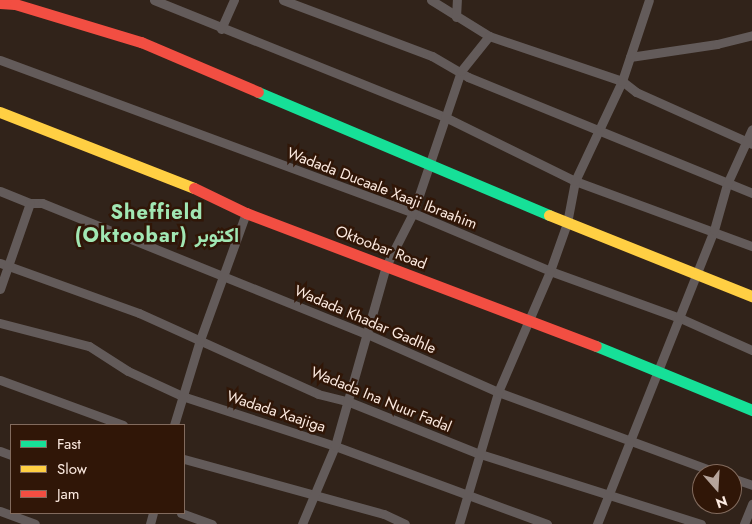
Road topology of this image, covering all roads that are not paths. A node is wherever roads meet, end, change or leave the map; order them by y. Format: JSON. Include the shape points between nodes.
{"nodes":[{"id":1,"x":154,"y":0,"type":"edge"},
{"id":2,"x":234,"y":0,"type":"edge"},
{"id":3,"x":283,"y":0,"type":"edge"},
{"id":4,"x":431,"y":0,"type":"edge"},
{"id":5,"x":457,"y":0,"type":"edge"},
{"id":6,"x":651,"y":1,"type":"edge"},
{"id":7,"x":0,"y":3,"type":"edge"},
{"id":8,"x":456,"y":17,"type":"junction"},
{"id":9,"x":221,"y":29,"type":"junction"},
{"id":10,"x":752,"y":35,"type":"edge"},
{"id":11,"x":489,"y":36,"type":"junction"},
{"id":12,"x":630,"y":57,"type":"junction"},
{"id":13,"x":0,"y":60,"type":"edge"},
{"id":14,"x":461,"y":71,"type":"junction"},
{"id":15,"x":622,"y":81,"type":"junction"},
{"id":16,"x":0,"y":112,"type":"edge"},
{"id":17,"x":445,"y":117,"type":"junction"},
{"id":18,"x":752,"y":129,"type":"edge"},
{"id":19,"x":599,"y":130,"type":"junction"},
{"id":20,"x":749,"y":143,"type":"edge"},
{"id":21,"x":429,"y":163,"type":"junction"},
{"id":22,"x":575,"y":181,"type":"junction"},
{"id":23,"x":727,"y":184,"type":"junction"},
{"id":24,"x":0,"y":191,"type":"edge"},
{"id":25,"x":752,"y":193,"type":"edge"},
{"id":26,"x":30,"y":203,"type":"junction"},
{"id":27,"x":246,"y":213,"type":"junction"},
{"id":28,"x":413,"y":213,"type":"junction"},
{"id":29,"x":567,"y":223,"type":"junction"},
{"id":30,"x":714,"y":230,"type":"junction"},
{"id":31,"x":752,"y":246,"type":"edge"},
{"id":32,"x":4,"y":264,"type":"edge"},
{"id":33,"x":386,"y":266,"type":"junction"},
{"id":34,"x":550,"y":271,"type":"junction"},
{"id":35,"x":696,"y":272,"type":"junction"},
{"id":36,"x":222,"y":276,"type":"junction"},
{"id":37,"x":0,"y":289,"type":"edge"},
{"id":38,"x":752,"y":296,"type":"edge"},
{"id":39,"x":680,"y":318,"type":"junction"},
{"id":40,"x":528,"y":320,"type":"junction"},
{"id":41,"x":0,"y":323,"type":"edge"},
{"id":42,"x":367,"y":334,"type":"junction"},
{"id":43,"x":200,"y":340,"type":"junction"},
{"id":44,"x":752,"y":350,"type":"edge"},
{"id":45,"x":659,"y":370,"type":"junction"},
{"id":46,"x":0,"y":380,"type":"edge"},
{"id":47,"x":498,"y":392,"type":"junction"},
{"id":48,"x":182,"y":396,"type":"junction"},
{"id":49,"x":347,"y":401,"type":"junction"},
{"id":50,"x":752,"y":410,"type":"edge"},
{"id":51,"x":119,"y":424,"type":"edge"},
{"id":52,"x":174,"y":424,"type":"edge"},
{"id":53,"x":630,"y":443,"type":"junction"},
{"id":54,"x":335,"y":446,"type":"junction"},
{"id":55,"x":477,"y":453,"type":"junction"},
{"id":56,"x":185,"y":459,"type":"edge"},
{"id":57,"x":692,"y":464,"type":"edge"},
{"id":58,"x":313,"y":493,"type":"junction"},
{"id":59,"x":468,"y":496,"type":"junction"},
{"id":60,"x":610,"y":496,"type":"junction"},
{"id":61,"x":752,"y":504,"type":"edge"},
{"id":62,"x":0,"y":511,"type":"edge"},
{"id":63,"x":185,"y":514,"type":"edge"},
{"id":64,"x":35,"y":524,"type":"edge"},
{"id":65,"x":212,"y":524,"type":"edge"},
{"id":66,"x":302,"y":524,"type":"edge"},
{"id":67,"x":405,"y":524,"type":"edge"},
{"id":68,"x":459,"y":524,"type":"edge"},
{"id":69,"x":546,"y":524,"type":"edge"},
{"id":70,"x":597,"y":524,"type":"edge"},
{"id":71,"x":701,"y":524,"type":"edge"},
{"id":72,"x":744,"y":524,"type":"edge"}],
"edges":[{"from":1,"to":9,"type":"street"},
{"from":2,"to":9,"type":"street"},
{"from":3,"to":14,"type":"street","via":[[432,56]]},
{"from":4,"to":8,"type":"street"},
{"from":5,"to":8,"type":"street"},
{"from":6,"to":12,"type":"street"},
{"from":7,"to":21,"type":"street","via":[[15,4],[141,42]]},
{"from":8,"to":11,"type":"street"},
{"from":9,"to":17,"type":"street"},
{"from":10,"to":12,"type":"street","via":[[710,46]]},
{"from":11,"to":14,"type":"street"},
{"from":11,"to":15,"type":"street"},
{"from":12,"to":15,"type":"street"},
{"from":13,"to":28,"type":"street","name":"Wadada Ducaale Xaaji Ibraahim"},
{"from":14,"to":17,"type":"street"},
{"from":14,"to":19,"type":"street","via":[[468,77]]},
{"from":15,"to":19,"type":"street"},
{"from":15,"to":20,"type":"street","via":[[636,92]]},
{"from":16,"to":27,"type":"street","name":"Oktoobar Road","via":[[188,186]]},
{"from":17,"to":21,"type":"street"},
{"from":17,"to":22,"type":"street"},
{"from":18,"to":20,"type":"street"},
{"from":19,"to":22,"type":"street"},
{"from":19,"to":23,"type":"street"},
{"from":20,"to":23,"type":"street"},
{"from":21,"to":28,"type":"street"},
{"from":21,"to":29,"type":"street"},
{"from":22,"to":29,"type":"street"},
{"from":22,"to":30,"type":"street"},
{"from":23,"to":25,"type":"street"},
{"from":23,"to":30,"type":"street"},
{"from":24,"to":26,"type":"street","name":"Wadada Khadar Gadhle"},
{"from":26,"to":32,"type":"street"},
{"from":26,"to":36,"type":"street","name":"Wadada Khadar Gadhle","via":[[42,203]]},
{"from":27,"to":33,"type":"street","name":"Oktoobar Road"},
{"from":27,"to":36,"type":"street"},
{"from":28,"to":33,"type":"street"},
{"from":28,"to":34,"type":"street","name":"Wadada Ducaale Xaaji Ibraahim"},
{"from":29,"to":34,"type":"street"},
{"from":29,"to":35,"type":"street"},
{"from":30,"to":31,"type":"street"},
{"from":30,"to":35,"type":"street"},
{"from":32,"to":37,"type":"street"},
{"from":32,"to":43,"type":"street","name":"Wadada Ina Nuur Fadal","via":[[139,313]]},
{"from":33,"to":40,"type":"street","name":"Oktoobar Road"},
{"from":33,"to":42,"type":"street"},
{"from":34,"to":39,"type":"street","name":"Wadada Ducaale Xaaji Ibraahim"},
{"from":34,"to":40,"type":"street"},
{"from":35,"to":38,"type":"street"},
{"from":35,"to":39,"type":"street"},
{"from":36,"to":42,"type":"street","name":"Wadada Khadar Gadhle"},
{"from":36,"to":43,"type":"street"},
{"from":39,"to":44,"type":"street","name":"Wadada Ducaale Xaaji Ibraahim"},
{"from":39,"to":45,"type":"street"},
{"from":40,"to":45,"type":"street","name":"Oktoobar Road"},
{"from":40,"to":47,"type":"street"},
{"from":41,"to":48,"type":"street","name":"Wadada Xaajiga","via":[[89,346],[128,371]]},
{"from":42,"to":47,"type":"street","name":"Wadada Khadar Gadhle"},
{"from":42,"to":49,"type":"street"},
{"from":43,"to":48,"type":"street"},
{"from":43,"to":49,"type":"street","name":"Wadada Ina Nuur Fadal","via":[[318,394]]},
{"from":45,"to":50,"type":"street","name":"Oktoobar Road"},
{"from":45,"to":53,"type":"street"},
{"from":46,"to":51,"type":"street"},
{"from":47,"to":53,"type":"street","name":"Wadada Khadar Gadhle"},
{"from":47,"to":55,"type":"street"},
{"from":48,"to":52,"type":"street"},
{"from":48,"to":54,"type":"street","name":"Wadada Xaajiga"},
{"from":49,"to":54,"type":"street"},
{"from":49,"to":55,"type":"street","name":"Wadada Ina Nuur Fadal"},
{"from":53,"to":57,"type":"street","name":"Wadada Khadar Gadhle"},
{"from":53,"to":60,"type":"street"},
{"from":54,"to":58,"type":"street"},
{"from":54,"to":59,"type":"street","name":"Wadada Xaajiga"},
{"from":55,"to":59,"type":"street"},
{"from":55,"to":60,"type":"street","name":"Wadada Ina Nuur Fadal"},
{"from":56,"to":58,"type":"street"},
{"from":58,"to":66,"type":"street"},
{"from":58,"to":67,"type":"street","via":[[384,514]]},
{"from":59,"to":68,"type":"street"},
{"from":59,"to":69,"type":"street","name":"Wadada Xaajiga"},
{"from":60,"to":70,"type":"street"},
{"from":60,"to":71,"type":"street","name":"Wadada Ina Nuur Fadal"},
{"from":61,"to":72,"type":"street"},
{"from":62,"to":64,"type":"street"},
{"from":63,"to":65,"type":"street"}]}
